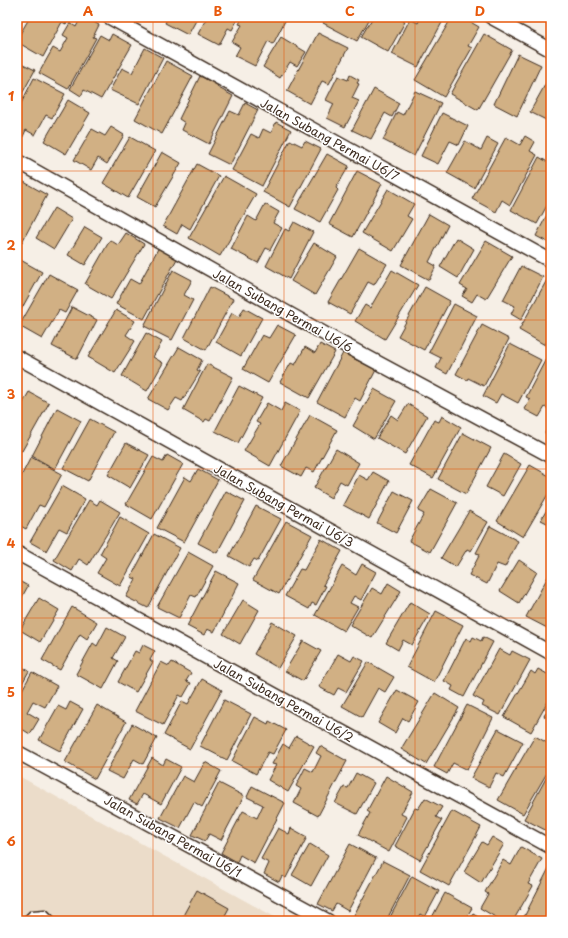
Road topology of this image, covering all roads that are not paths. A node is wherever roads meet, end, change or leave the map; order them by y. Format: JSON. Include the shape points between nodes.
{"nodes":[{"id":1,"x":109,"y":17,"type":"edge"},
{"id":2,"x":491,"y":17,"type":"edge"},
{"id":3,"x":551,"y":50,"type":"edge"},
{"id":4,"x":17,"y":161,"type":"edge"},
{"id":5,"x":551,"y":261,"type":"edge"},
{"id":6,"x":17,"y":357,"type":"edge"},
{"id":7,"x":551,"y":456,"type":"edge"},
{"id":8,"x":17,"y":553,"type":"edge"},
{"id":9,"x":551,"y":653,"type":"edge"},
{"id":10,"x":17,"y":752,"type":"edge"},
{"id":11,"x":551,"y":847,"type":"edge"},
{"id":12,"x":25,"y":921,"type":"edge"},
{"id":13,"x":54,"y":921,"type":"edge"},
{"id":14,"x":328,"y":921,"type":"edge"}],
"edges":[{"from":1,"to":5,"type":"street","name":"Jalan Subang Permai U6/7"},
{"from":2,"to":3,"type":"street"},
{"from":4,"to":7,"type":"street","name":"Jalan Subang Permai U6/6","via":[[334,339]]},
{"from":6,"to":9,"type":"street","name":"Jalan Subang Permai U6/3"},
{"from":8,"to":11,"type":"street","name":"Jalan Subang Permai U6/2"},
{"from":10,"to":14,"type":"street","name":"Jalan Subang Permai U6/1"},
{"from":12,"to":13,"type":"lane","via":[[32,914],[45,913]]}]}
